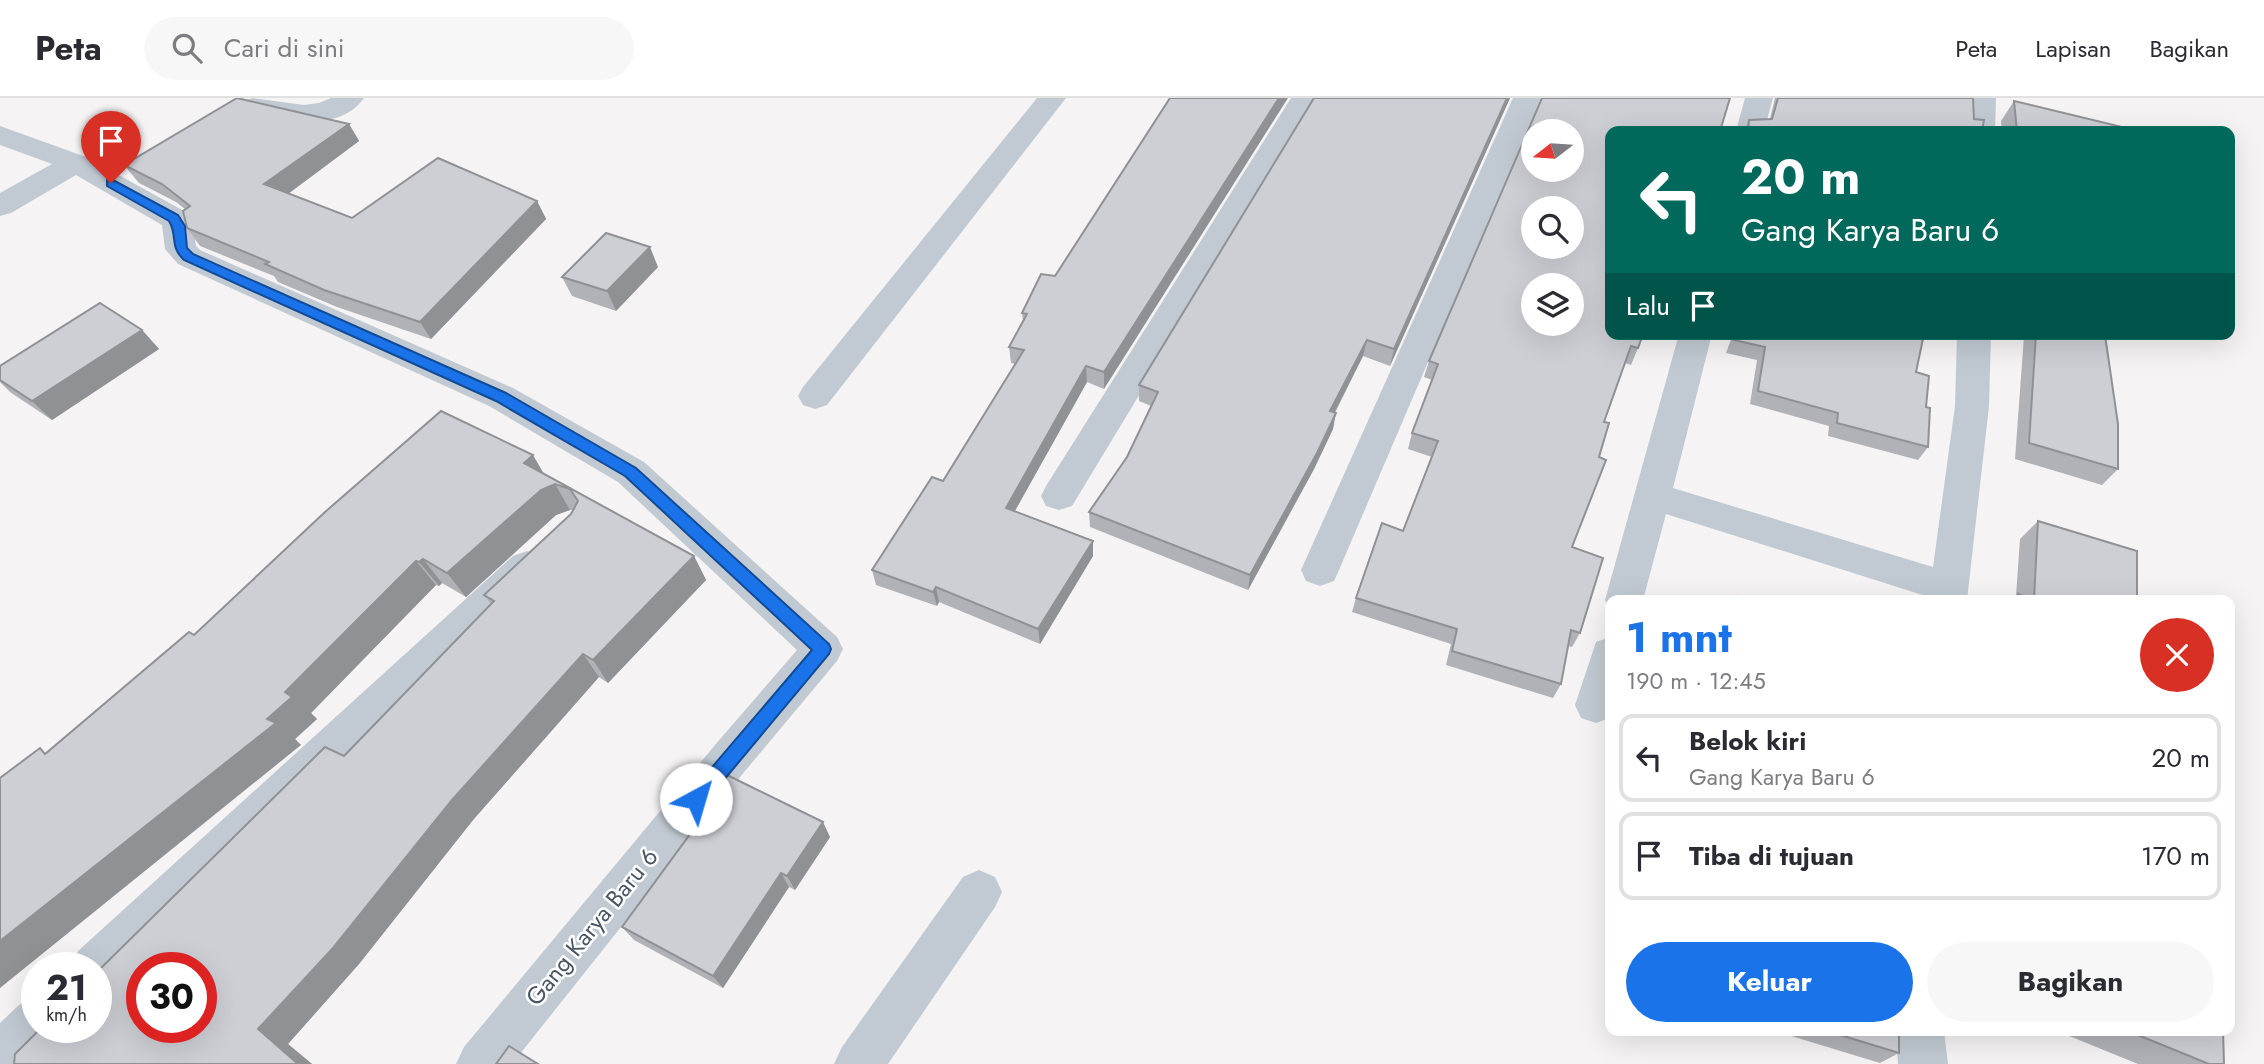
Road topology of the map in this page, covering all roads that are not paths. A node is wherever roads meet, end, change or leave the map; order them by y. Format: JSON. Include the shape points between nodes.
{"nodes":[{"id":1,"x":350,"y":98,"type":"edge"},
{"id":2,"x":1052,"y":98,"type":"edge"},
{"id":3,"x":1305,"y":98,"type":"edge"},
{"id":4,"x":1527,"y":98,"type":"edge"},
{"id":5,"x":1759,"y":98,"type":"edge"},
{"id":6,"x":1982,"y":98,"type":"edge"},
{"id":7,"x":243,"y":104,"type":"edge"},
{"id":8,"x":1752,"y":126,"type":"edge"},
{"id":9,"x":1981,"y":126,"type":"edge"},
{"id":10,"x":0,"y":135,"type":"edge"},
{"id":11,"x":76,"y":163,"type":"junction"},
{"id":12,"x":0,"y":205,"type":"edge"},
{"id":13,"x":1694,"y":340,"type":"edge"},
{"id":14,"x":1974,"y":340,"type":"edge"},
{"id":15,"x":816,"y":396,"type":"dead end"},
{"id":16,"x":1059,"y":496,"type":"dead end"},
{"id":17,"x":1653,"y":496,"type":"junction"},
{"id":18,"x":551,"y":545,"type":"edge"},
{"id":19,"x":1320,"y":570,"type":"dead end"},
{"id":20,"x":1949,"y":594,"type":"edge"},
{"id":21,"x":1626,"y":595,"type":"edge"},
{"id":22,"x":1605,"y":672,"type":"edge"},
{"id":23,"x":1596,"y":705,"type":"dead end"},
{"id":24,"x":979,"y":892,"type":"dead end"},
{"id":25,"x":111,"y":952,"type":"edge"},
{"id":26,"x":21,"y":1036,"type":"edge"},
{"id":27,"x":1920,"y":1036,"type":"edge"},
{"id":28,"x":0,"y":1055,"type":"edge"},
{"id":29,"x":481,"y":1064,"type":"edge"},
{"id":30,"x":859,"y":1064,"type":"edge"},
{"id":31,"x":1923,"y":1064,"type":"edge"}],
"edges":[{"from":1,"to":7,"type":"street","via":[[316,114]]},
{"from":2,"to":15,"type":"street"},
{"from":3,"to":16,"type":"street"},
{"from":4,"to":19,"type":"street"},
{"from":5,"to":8,"type":"street"},
{"from":6,"to":9,"type":"street"},
{"from":10,"to":11,"type":"street","name":"Gang Karya Baru 6"},
{"from":11,"to":12,"type":"street"},
{"from":11,"to":29,"type":"street","name":"Gang Karya Baru 6","via":[[123,177],[173,218],[181,250],[189,257],[501,397],[631,472],[823,649]]},
{"from":13,"to":17,"type":"street"},
{"from":14,"to":20,"type":"street","via":[[1972,406]]},
{"from":17,"to":20,"type":"street"},
{"from":17,"to":21,"type":"street"},
{"from":18,"to":25,"type":"street"},
{"from":22,"to":23,"type":"street"},
{"from":24,"to":30,"type":"street"},
{"from":26,"to":28,"type":"street"},
{"from":27,"to":31,"type":"street"}]}
